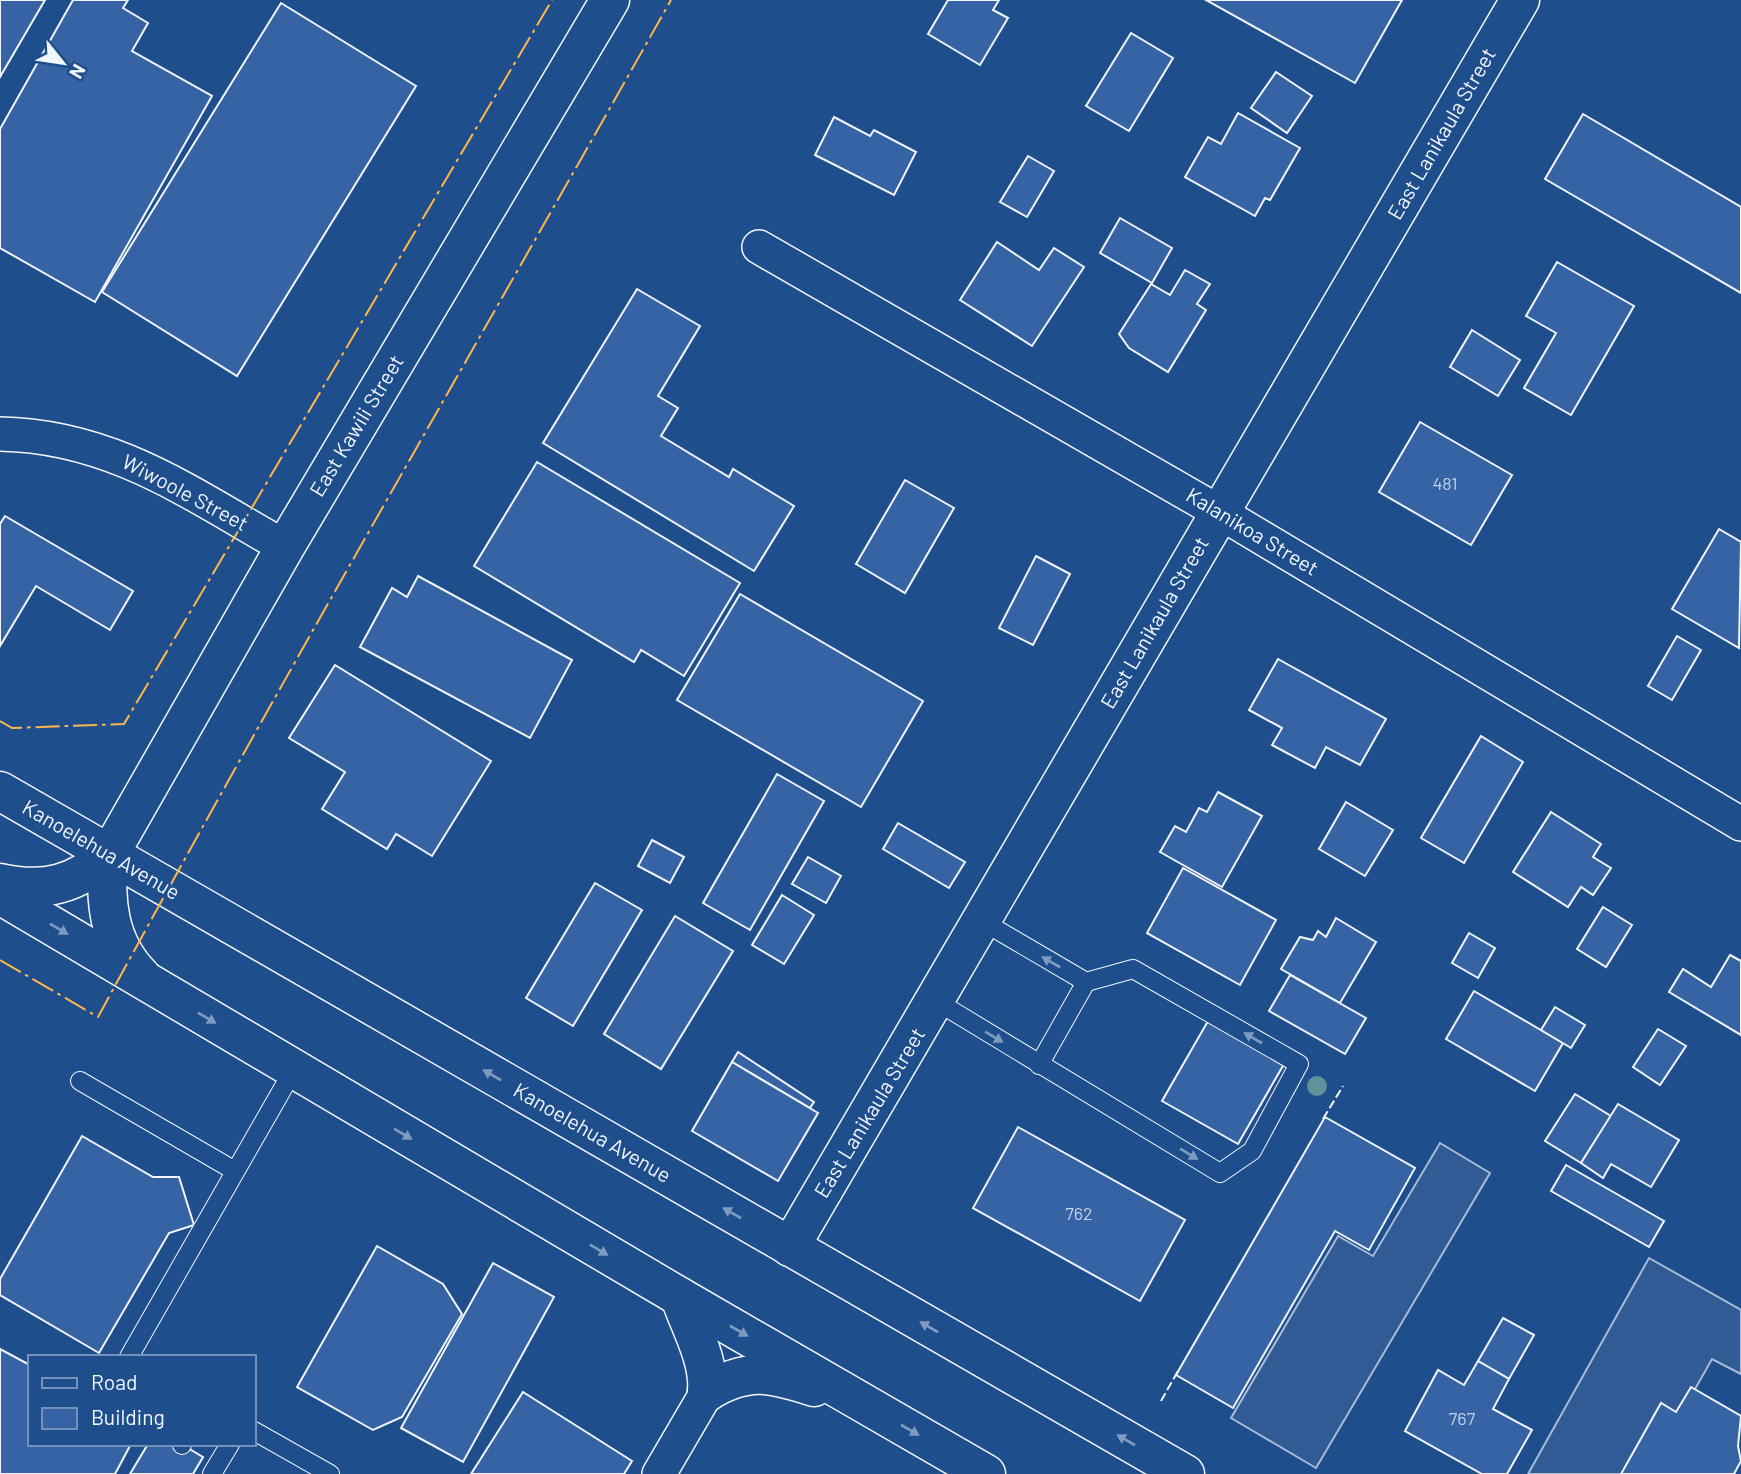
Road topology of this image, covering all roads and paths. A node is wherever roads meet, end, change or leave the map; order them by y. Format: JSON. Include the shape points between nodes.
{"nodes":[{"id":1,"x":610,"y":0,"type":"edge"},
{"id":2,"x":1520,"y":0,"type":"edge"},
{"id":3,"x":759,"y":247,"type":"dead end"},
{"id":4,"x":0,"y":434,"type":"edge"},
{"id":5,"x":1219,"y":513,"type":"junction"},
{"id":6,"x":285,"y":547,"type":"junction"},
{"id":7,"x":0,"y":791,"type":"edge"},
{"id":8,"x":1741,"y":824,"type":"edge"},
{"id":9,"x":109,"y":855,"type":"junction"},
{"id":10,"x":0,"y":883,"type":"edge"},
{"id":11,"x":0,"y":895,"type":"edge"},
{"id":12,"x":982,"y":921,"type":"junction"},
{"id":13,"x":1086,"y":982,"type":"junction"},
{"id":14,"x":148,"y":983,"type":"junction"},
{"id":15,"x":936,"y":1001,"type":"junction"},
{"id":16,"x":1039,"y":1065,"type":"junction"},
{"id":17,"x":294,"y":1069,"type":"junction"},
{"id":18,"x":80,"y":1081,"type":"dead end"},
{"id":19,"x":235,"y":1171,"type":"junction"},
{"id":20,"x":790,"y":1247,"type":"junction"},
{"id":21,"x":680,"y":1297,"type":"junction"},
{"id":22,"x":130,"y":1355,"type":"edge"},
{"id":23,"x":707,"y":1392,"type":"junction"},
{"id":24,"x":851,"y":1396,"type":"junction"},
{"id":25,"x":256,"y":1432,"type":"edge"},
{"id":26,"x":229,"y":1446,"type":"edge"},
{"id":27,"x":212,"y":1474,"type":"edge"},
{"id":28,"x":330,"y":1474,"type":"edge"},
{"id":29,"x":659,"y":1474,"type":"edge"},
{"id":30,"x":986,"y":1474,"type":"edge"},
{"id":31,"x":1185,"y":1474,"type":"edge"}],
"edges":[{"from":1,"to":6,"type":"main road","name":"East Kawili Street"},
{"from":2,"to":5,"type":"main road","name":"East Lanikaula Street"},
{"from":3,"to":5,"type":"street","name":"Kalanikoa Street"},
{"from":4,"to":6,"type":"street","name":"Wiwoole Street","via":[[85,444],[142,466]]},
{"from":5,"to":8,"type":"street","name":"Kalanikoa Street"},
{"from":5,"to":12,"type":"main road","name":"East Lanikaula Street"},
{"from":6,"to":9,"type":"main road","name":"East Kawili Street"},
{"from":7,"to":9,"type":"main road","name":"Kanoelehua Avenue"},
{"from":9,"to":10,"type":"main road","via":[[86,875],[66,883]]},
{"from":9,"to":14,"type":"main road","via":[[105,889],[117,940],[127,962]]},
{"from":20,"to":9,"type":"main road","name":"Kanoelehua Avenue","one_way":true},
{"from":11,"to":14,"type":"main road","one_way":true},
{"from":13,"to":12,"type":"lane","one_way":true},
{"from":12,"to":15,"type":"main road","name":"East Lanikaula Street"},
{"from":13,"to":16,"type":"lane"},
{"from":16,"to":13,"type":"lane","one_way":true,"via":[[1220,1173],[1252,1151],[1300,1064],[1133,969]]},
{"from":14,"to":17,"type":"main road","one_way":true},
{"from":15,"to":16,"type":"lane","one_way":true},
{"from":15,"to":20,"type":"main road","name":"East Lanikaula Street"},
{"from":17,"to":19,"type":"lane"},
{"from":17,"to":21,"type":"main road","one_way":true},
{"from":18,"to":19,"type":"lane"},
{"from":19,"to":22,"type":"lane"},
{"from":31,"to":20,"type":"main road","name":"Kanoelehua Avenue","one_way":true},
{"from":21,"to":23,"type":"main road","via":[[704,1362]]},
{"from":21,"to":24,"type":"main road","one_way":true},
{"from":23,"to":24,"type":"main road","via":[[750,1376],[783,1375]]},
{"from":23,"to":29,"type":"street"},
{"from":24,"to":30,"type":"main road","one_way":true},
{"from":25,"to":28,"type":"lane"},
{"from":26,"to":27,"type":"lane"}]}
